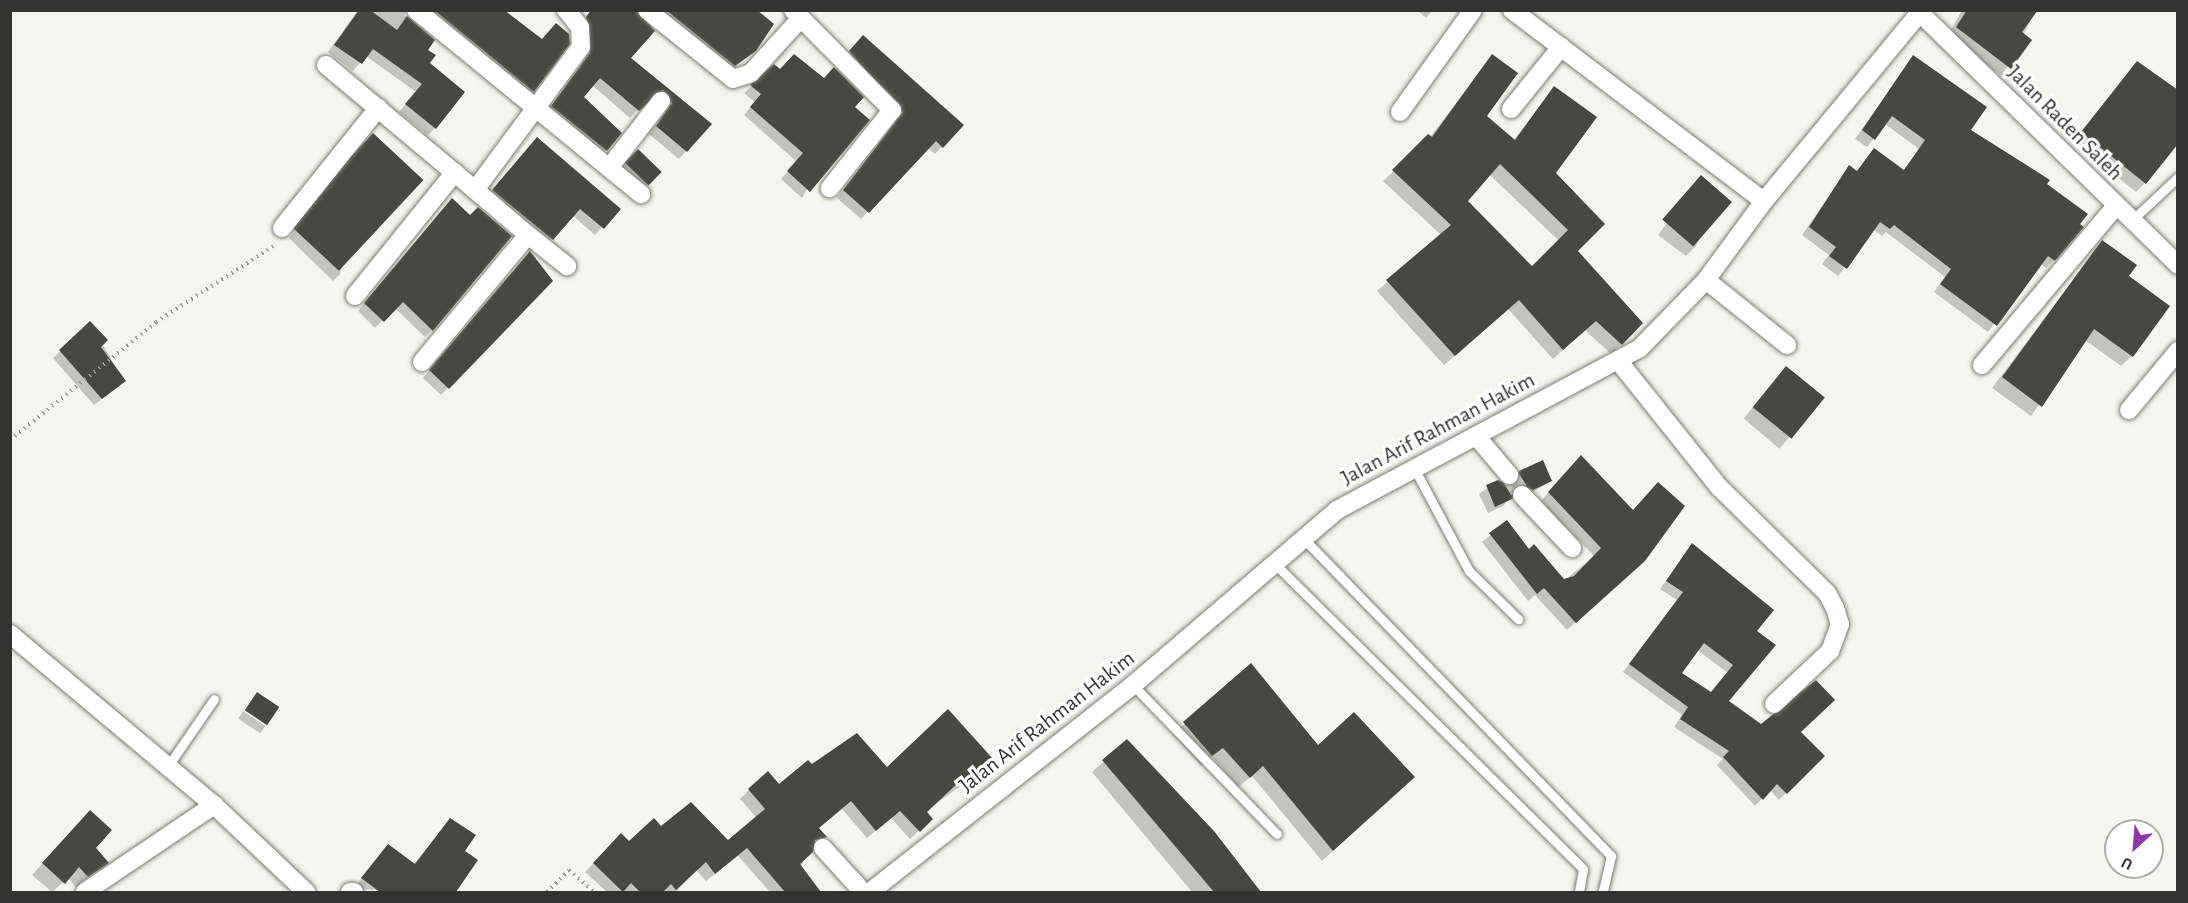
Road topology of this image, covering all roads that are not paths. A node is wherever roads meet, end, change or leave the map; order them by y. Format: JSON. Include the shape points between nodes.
{"nodes":[{"id":1,"x":416,"y":10,"type":"edge"},
{"id":2,"x":566,"y":10,"type":"edge"},
{"id":3,"x":646,"y":10,"type":"edge"},
{"id":4,"x":1473,"y":10,"type":"edge"},
{"id":5,"x":1512,"y":10,"type":"edge"},
{"id":6,"x":1921,"y":12,"type":"edge"},
{"id":7,"x":797,"y":14,"type":"edge"},
{"id":8,"x":1561,"y":47,"type":"junction"},
{"id":9,"x":326,"y":65,"type":"dead end"},
{"id":10,"x":661,"y":101,"type":"dead end"},
{"id":11,"x":378,"y":108,"type":"junction"},
{"id":12,"x":536,"y":108,"type":"junction"},
{"id":13,"x":1511,"y":109,"type":"dead end"},
{"id":14,"x":1400,"y":112,"type":"dead end"},
{"id":15,"x":609,"y":168,"type":"junction"},
{"id":16,"x":455,"y":172,"type":"junction"},
{"id":17,"x":2178,"y":177,"type":"edge"},
{"id":18,"x":830,"y":188,"type":"dead end"},
{"id":19,"x":476,"y":190,"type":"junction"},
{"id":20,"x":641,"y":194,"type":"dead end"},
{"id":21,"x":1764,"y":201,"type":"junction"},
{"id":22,"x":2116,"y":206,"type":"junction"},
{"id":23,"x":2131,"y":221,"type":"junction"},
{"id":24,"x":284,"y":233,"type":"road end"},
{"id":25,"x":528,"y":235,"type":"junction"},
{"id":26,"x":2174,"y":254,"type":"edge"},
{"id":27,"x":567,"y":266,"type":"dead end"},
{"id":28,"x":1706,"y":280,"type":"junction"},
{"id":29,"x":354,"y":296,"type":"dead end"},
{"id":30,"x":1787,"y":345,"type":"dead end"},
{"id":31,"x":2178,"y":351,"type":"edge"},
{"id":32,"x":422,"y":362,"type":"dead end"},
{"id":33,"x":1620,"y":363,"type":"junction"},
{"id":34,"x":1983,"y":365,"type":"dead end"},
{"id":35,"x":2129,"y":410,"type":"dead end"},
{"id":36,"x":1477,"y":437,"type":"junction"},
{"id":37,"x":1413,"y":466,"type":"junction"},
{"id":38,"x":1509,"y":475,"type":"tunnel mouth"},
{"id":39,"x":1522,"y":495,"type":"tunnel mouth"},
{"id":40,"x":1303,"y":538,"type":"junction"},
{"id":41,"x":1572,"y":548,"type":"dead end"},
{"id":42,"x":1273,"y":562,"type":"junction"},
{"id":43,"x":1518,"y":619,"type":"dead end"},
{"id":44,"x":10,"y":634,"type":"edge"},
{"id":45,"x":1133,"y":685,"type":"junction"},
{"id":46,"x":214,"y":699,"type":"dead end"},
{"id":47,"x":1774,"y":704,"type":"dead end"},
{"id":48,"x":168,"y":766,"type":"junction"},
{"id":49,"x":214,"y":805,"type":"junction"},
{"id":50,"x":1277,"y":834,"type":"dead end"},
{"id":51,"x":823,"y":848,"type":"dead end"},
{"id":52,"x":85,"y":892,"type":"edge"},
{"id":53,"x":306,"y":892,"type":"edge"},
{"id":54,"x":863,"y":892,"type":"edge"},
{"id":55,"x":870,"y":892,"type":"edge"},
{"id":56,"x":1579,"y":892,"type":"edge"},
{"id":57,"x":1603,"y":892,"type":"edge"}],
"edges":[{"from":1,"to":12,"type":"street"},
{"from":2,"to":12,"type":"street","via":[[580,27],[581,47]]},
{"from":3,"to":7,"type":"street","via":[[733,80],[750,73]]},
{"from":4,"to":14,"type":"street"},
{"from":5,"to":8,"type":"street"},
{"from":6,"to":21,"type":"street","name":"Jalan Arif Rahman Hakim"},
{"from":6,"to":22,"type":"street","name":"Jalan Raden Saleh"},
{"from":7,"to":18,"type":"street","via":[[892,110]]},
{"from":8,"to":13,"type":"street"},
{"from":8,"to":21,"type":"street"},
{"from":9,"to":11,"type":"street"},
{"from":10,"to":15,"type":"street"},
{"from":11,"to":16,"type":"street"},
{"from":11,"to":24,"type":"street"},
{"from":12,"to":15,"type":"street"},
{"from":12,"to":19,"type":"street"},
{"from":15,"to":20,"type":"street"},
{"from":16,"to":19,"type":"street"},
{"from":16,"to":29,"type":"street"},
{"from":17,"to":23,"type":"lane"},
{"from":19,"to":25,"type":"street"},
{"from":21,"to":28,"type":"street","name":"Jalan Arif Rahman Hakim"},
{"from":22,"to":23,"type":"street","name":"Jalan Raden Saleh"},
{"from":22,"to":34,"type":"street"},
{"from":23,"to":26,"type":"street","name":"Jalan Raden Saleh"},
{"from":25,"to":27,"type":"street"},
{"from":25,"to":32,"type":"street"},
{"from":28,"to":30,"type":"street"},
{"from":28,"to":33,"type":"street","name":"Jalan Arif Rahman Hakim"},
{"from":31,"to":35,"type":"street"},
{"from":33,"to":36,"type":"street","name":"Jalan Arif Rahman Hakim"},
{"from":33,"to":47,"type":"street","via":[[1719,488],[1827,593],[1835,608],[1840,624],[1830,651]]},
{"from":36,"to":37,"type":"street","name":"Jalan Arif Rahman Hakim"},
{"from":36,"to":38,"type":"street"},
{"from":37,"to":40,"type":"street","name":"Jalan Arif Rahman Hakim","via":[[1337,510]]},
{"from":37,"to":43,"type":"lane","via":[[1469,571]]},
{"from":39,"to":41,"type":"street"},
{"from":40,"to":42,"type":"street","name":"Jalan Arif Rahman Hakim"},
{"from":40,"to":57,"type":"lane","via":[[1611,856]]},
{"from":42,"to":45,"type":"street","name":"Jalan Arif Rahman Hakim"},
{"from":42,"to":56,"type":"lane","via":[[1584,869]]},
{"from":44,"to":48,"type":"street"},
{"from":45,"to":50,"type":"lane"},
{"from":45,"to":55,"type":"street","name":"Jalan Arif Rahman Hakim"},
{"from":46,"to":48,"type":"lane"},
{"from":48,"to":49,"type":"street"},
{"from":49,"to":52,"type":"street"},
{"from":49,"to":53,"type":"street"},
{"from":51,"to":54,"type":"street"}]}
